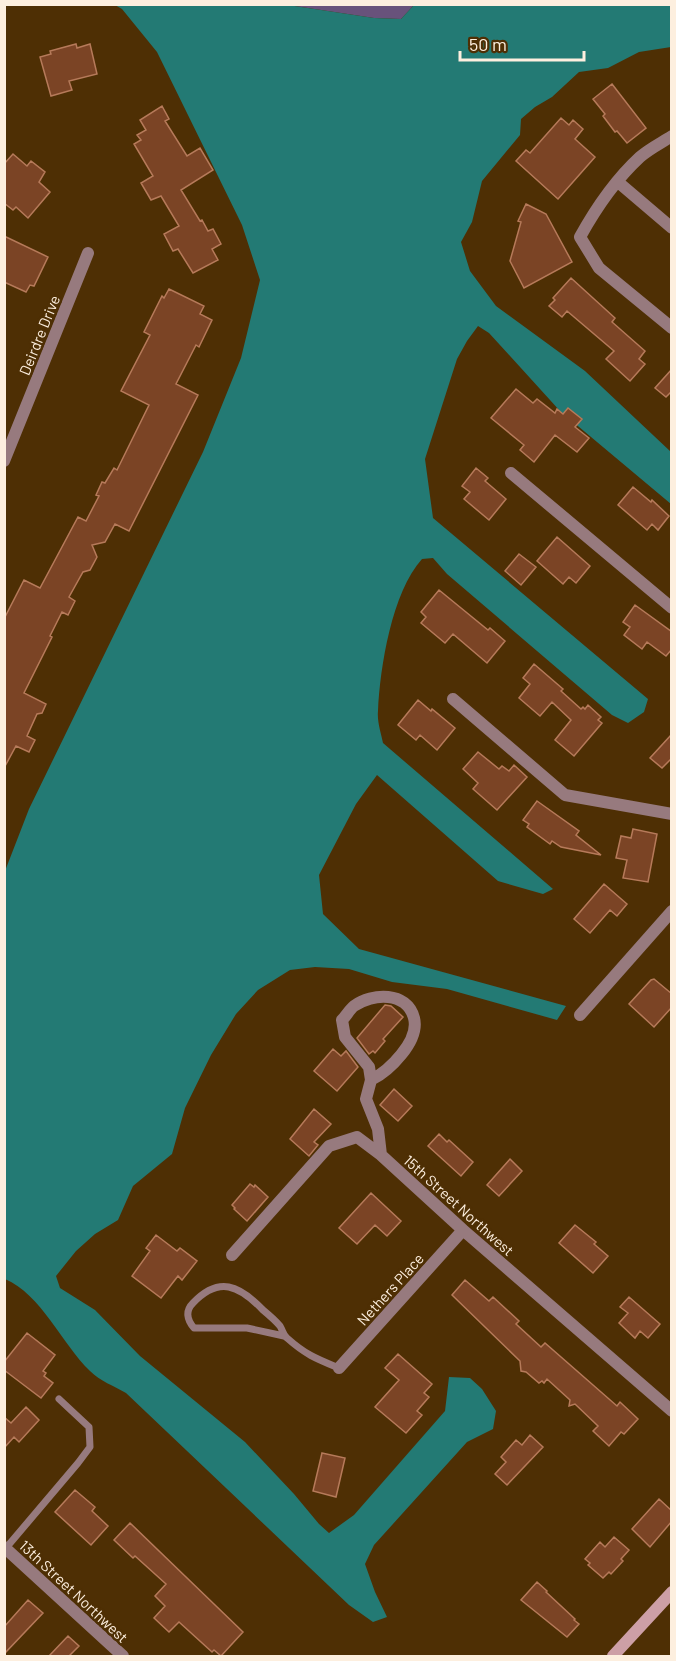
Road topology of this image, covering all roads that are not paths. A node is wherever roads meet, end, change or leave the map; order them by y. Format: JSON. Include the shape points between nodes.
{"nodes":[{"id":1,"x":672,"y":136,"type":"edge"},
{"id":2,"x":618,"y":182,"type":"junction"},
{"id":3,"x":672,"y":228,"type":"edge"},
{"id":4,"x":88,"y":253,"type":"dead end"},
{"id":5,"x":672,"y":328,"type":"edge"},
{"id":6,"x":4,"y":461,"type":"edge"},
{"id":7,"x":511,"y":473,"type":"dead end"},
{"id":8,"x":672,"y":608,"type":"edge"},
{"id":9,"x":453,"y":699,"type":"dead end"},
{"id":10,"x":672,"y":814,"type":"edge"},
{"id":11,"x":672,"y":911,"type":"edge"},
{"id":12,"x":580,"y":1015,"type":"dead end"},
{"id":13,"x":371,"y":1080,"type":"junction"},
{"id":14,"x":381,"y":1155,"type":"junction"},
{"id":15,"x":463,"y":1230,"type":"junction"},
{"id":16,"x":232,"y":1255,"type":"dead end"},
{"id":17,"x":284,"y":1336,"type":"junction"},
{"id":18,"x":339,"y":1368,"type":"joint"},
{"id":19,"x":59,"y":1399,"type":"dead end"},
{"id":20,"x":672,"y":1411,"type":"edge"},
{"id":21,"x":5,"y":1548,"type":"edge"},
{"id":22,"x":672,"y":1592,"type":"edge"},
{"id":23,"x":123,"y":1656,"type":"edge"},
{"id":24,"x":613,"y":1656,"type":"edge"}],
"edges":[{"from":1,"to":2,"type":"street","via":[[641,156]]},
{"from":2,"to":3,"type":"street"},
{"from":2,"to":5,"type":"street","via":[[597,206],[580,237],[599,268]]},
{"from":4,"to":6,"type":"street","name":"Deirdre Drive"},
{"from":7,"to":8,"type":"street"},
{"from":9,"to":10,"type":"street","via":[[565,795]]},
{"from":11,"to":12,"type":"street"},
{"from":13,"to":13,"type":"street","via":[[369,1067],[345,1037],[342,1020],[355,1006],[384,996],[396,999],[410,1010],[414,1030],[408,1046],[396,1060]]},
{"from":13,"to":14,"type":"street","via":[[366,1099],[378,1129]]},
{"from":14,"to":15,"type":"street","name":"15th Street Northwest"},
{"from":14,"to":16,"type":"street","name":"15th Street Northwest","via":[[357,1137],[329,1146]]},
{"from":15,"to":18,"type":"street","name":"Nethers Place"},
{"from":15,"to":20,"type":"street","name":"15th Street Northwest"},
{"from":17,"to":17,"type":"lane","via":[[280,1327],[245,1293],[230,1286],[214,1287],[190,1306],[187,1314],[194,1328],[248,1328]]},
{"from":17,"to":18,"type":"lane","via":[[307,1355]]},
{"from":19,"to":21,"type":"lane","via":[[89,1427],[90,1447]]},
{"from":21,"to":23,"type":"street","name":"13th Street Northwest"},
{"from":22,"to":24,"type":"street"}]}
